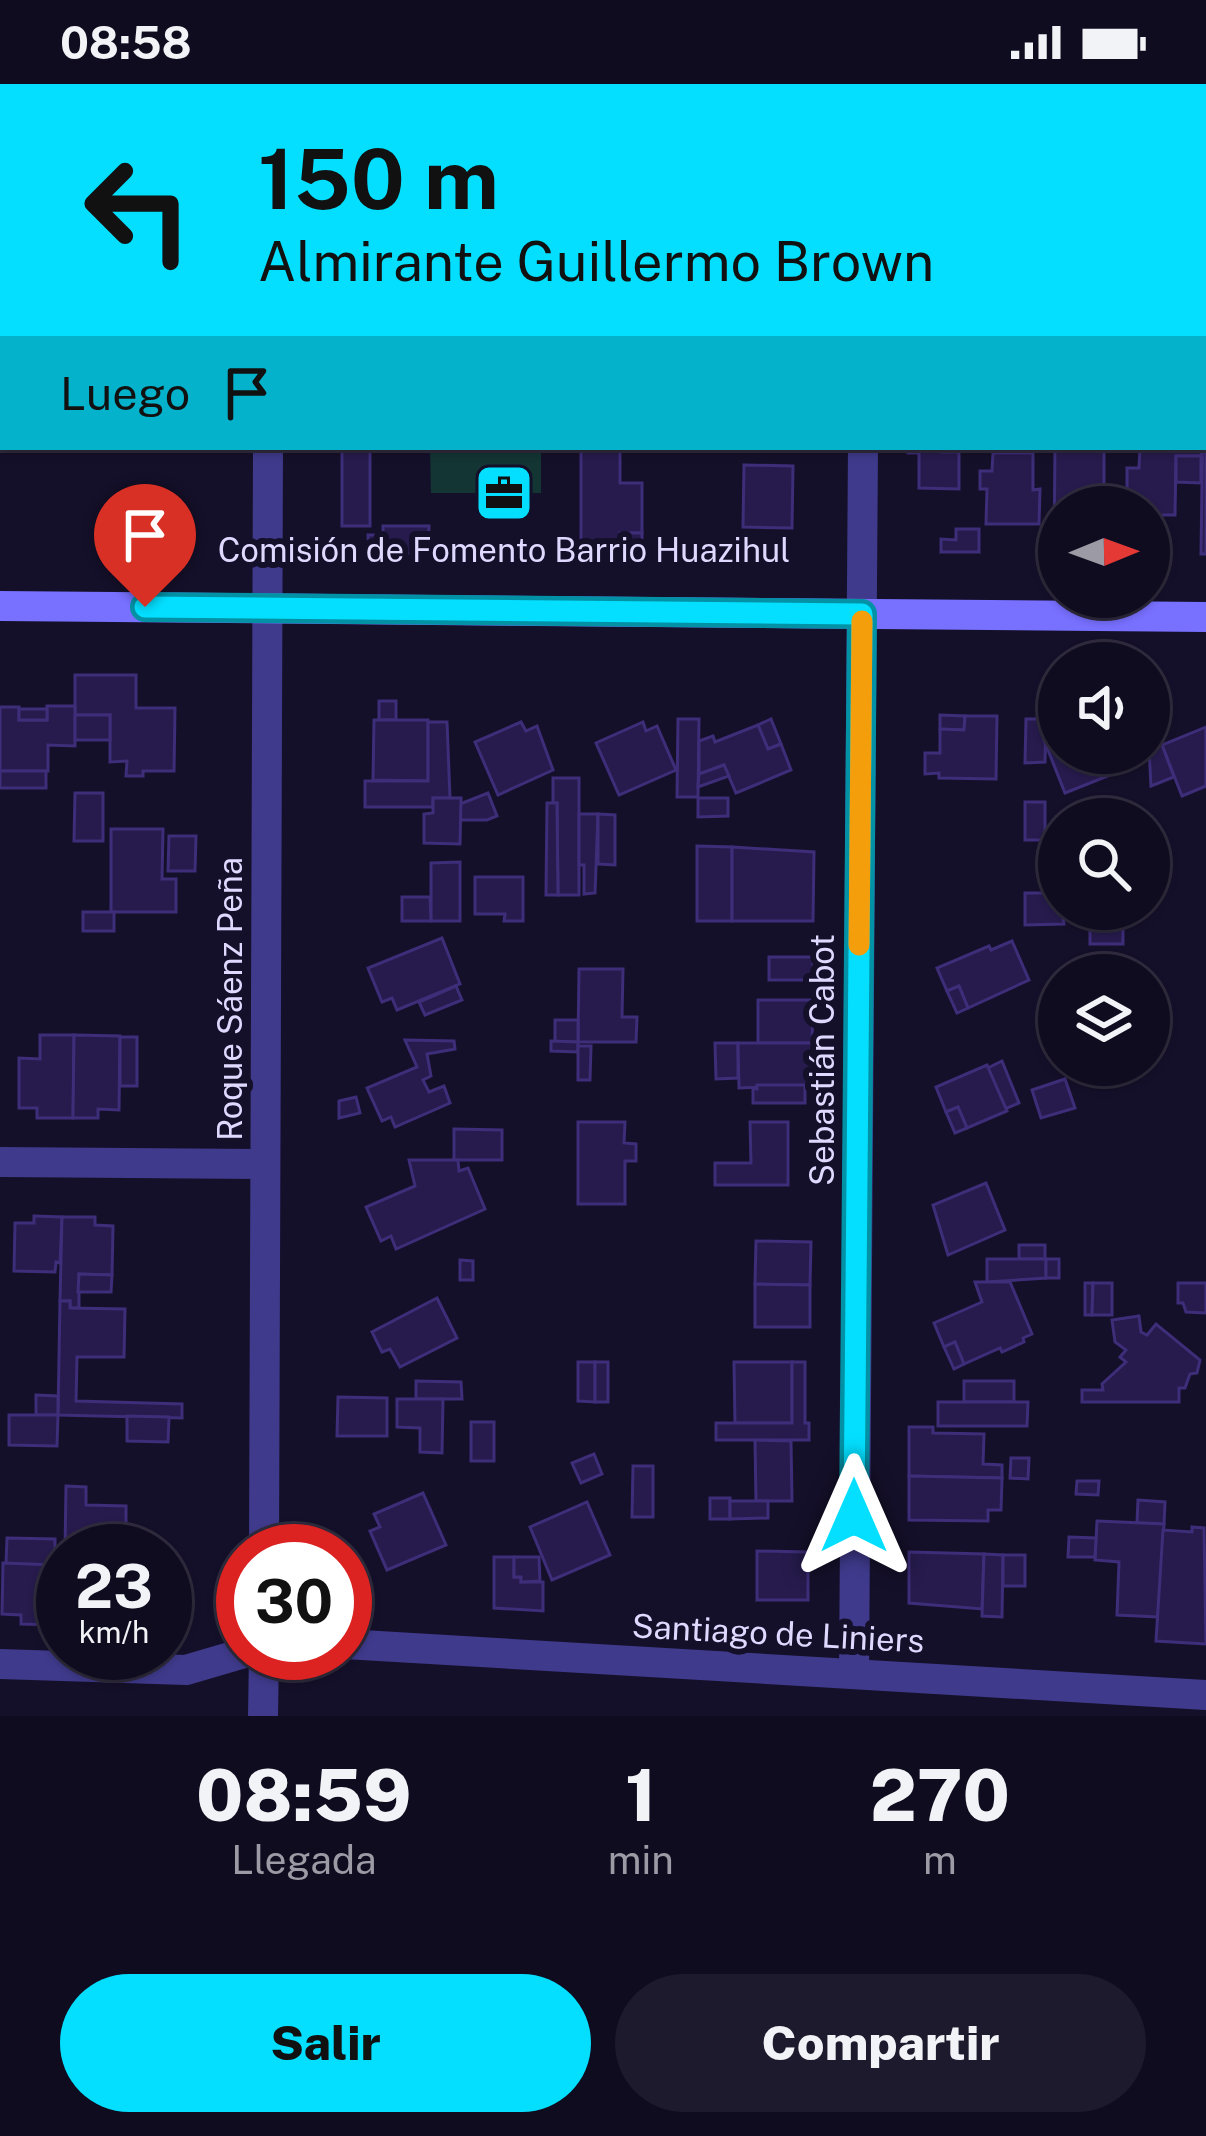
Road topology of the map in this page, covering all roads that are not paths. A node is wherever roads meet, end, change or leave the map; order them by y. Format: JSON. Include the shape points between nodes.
{"nodes":[{"id":1,"x":268,"y":450,"type":"edge"},
{"id":2,"x":862,"y":450,"type":"edge"},
{"id":3,"x":0,"y":606,"type":"edge"},
{"id":4,"x":267,"y":608,"type":"junction"},
{"id":5,"x":862,"y":614,"type":"junction"},
{"id":6,"x":1206,"y":617,"type":"edge"},
{"id":7,"x":0,"y":1162,"type":"edge"},
{"id":8,"x":266,"y":1164,"type":"junction"},
{"id":9,"x":264,"y":1524,"type":"edge"},
{"id":10,"x":372,"y":1646,"type":"edge"},
{"id":11,"x":216,"y":1661,"type":"edge"},
{"id":12,"x":0,"y":1664,"type":"edge"},
{"id":13,"x":854,"y":1674,"type":"junction"},
{"id":14,"x":264,"y":1680,"type":"edge"},
{"id":15,"x":1206,"y":1695,"type":"edge"},
{"id":16,"x":263,"y":1716,"type":"edge"}],
"edges":[{"from":1,"to":4,"type":"street","name":"Roque Sáenz Peña"},
{"from":2,"to":5,"type":"street","name":"Sebastián Cabot"},
{"from":3,"to":4,"type":"street"},
{"from":4,"to":5,"type":"street"},
{"from":4,"to":8,"type":"street","name":"Roque Sáenz Peña"},
{"from":5,"to":6,"type":"street"},
{"from":5,"to":13,"type":"street","name":"Sebastián Cabot"},
{"from":7,"to":8,"type":"street"},
{"from":8,"to":9,"type":"street","name":"Roque Sáenz Peña"},
{"from":10,"to":13,"type":"street","name":"Santiago de Liniers"},
{"from":11,"to":12,"type":"street","via":[[186,1670]]},
{"from":13,"to":15,"type":"street","name":"Santiago de Liniers"},
{"from":14,"to":16,"type":"street"}]}
